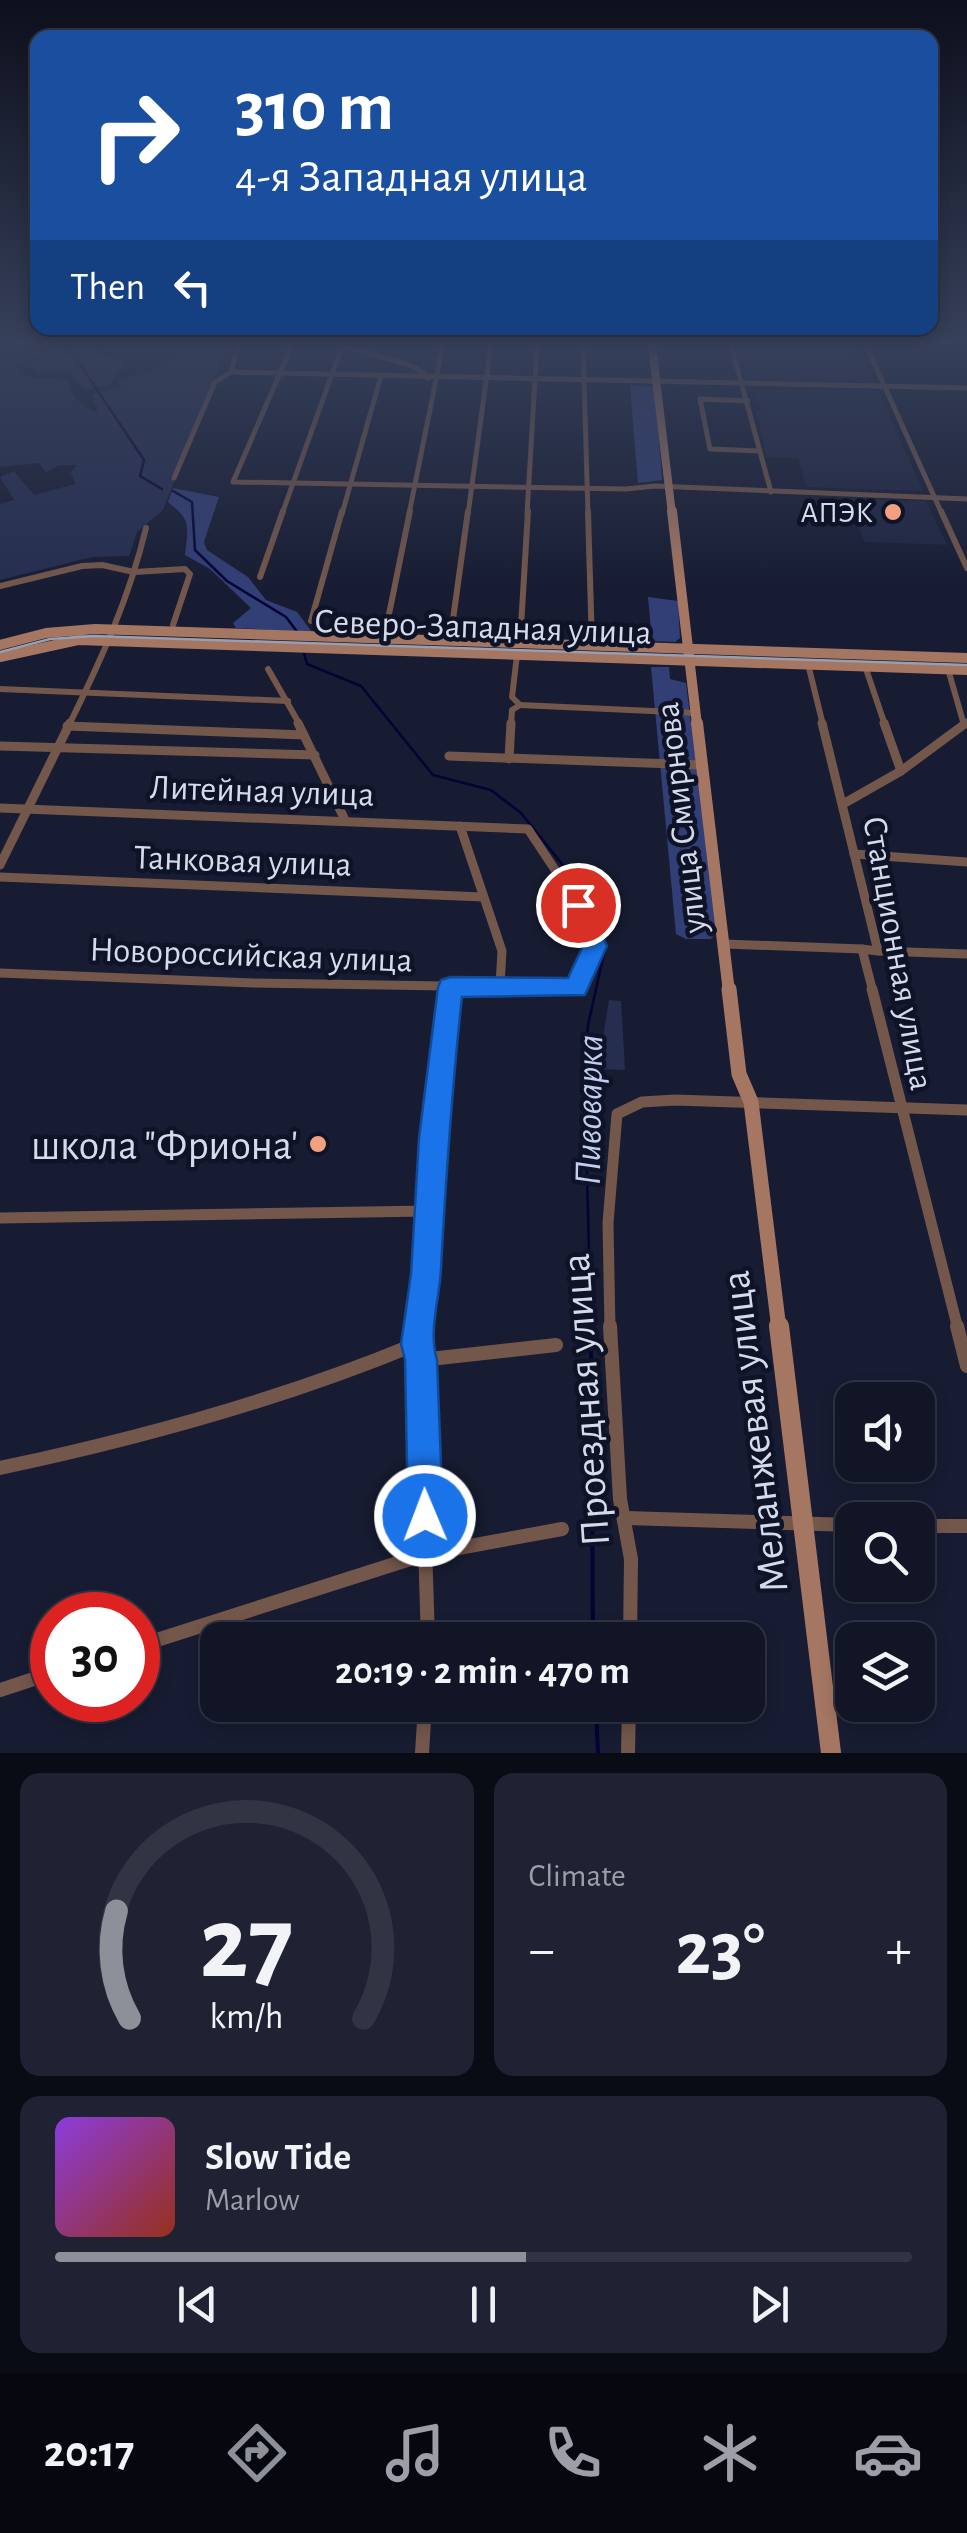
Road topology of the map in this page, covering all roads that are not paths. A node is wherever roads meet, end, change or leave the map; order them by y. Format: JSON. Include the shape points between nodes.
{"nodes":[{"id":1,"x":196,"y":427,"type":"edge"},
{"id":2,"x":256,"y":427,"type":"edge"},
{"id":3,"x":312,"y":427,"type":"edge"},
{"id":4,"x":367,"y":427,"type":"edge"},
{"id":5,"x":426,"y":427,"type":"edge"},
{"id":6,"x":479,"y":427,"type":"edge"},
{"id":7,"x":533,"y":427,"type":"edge"},
{"id":8,"x":586,"y":427,"type":"edge"},
{"id":9,"x":663,"y":427,"type":"edge"},
{"id":10,"x":705,"y":427,"type":"edge"},
{"id":11,"x":754,"y":427,"type":"edge"},
{"id":12,"x":903,"y":427,"type":"edge"},
{"id":13,"x":760,"y":451,"type":"junction"},
{"id":14,"x":174,"y":478,"type":"dead end"},
{"id":15,"x":293,"y":483,"type":"junction"},
{"id":16,"x":352,"y":483,"type":"junction"},
{"id":17,"x":414,"y":484,"type":"junction"},
{"id":18,"x":471,"y":486,"type":"junction"},
{"id":19,"x":530,"y":488,"type":"junction"},
{"id":20,"x":587,"y":488,"type":"junction"},
{"id":21,"x":669,"y":488,"type":"junction"},
{"id":22,"x":771,"y":492,"type":"junction"},
{"id":23,"x":934,"y":498,"type":"junction"},
{"id":24,"x":967,"y":498,"type":"edge"},
{"id":25,"x":146,"y":528,"type":"dead end"},
{"id":26,"x":967,"y":568,"type":"edge"},
{"id":27,"x":134,"y":572,"type":"junction"},
{"id":28,"x":260,"y":577,"type":"dead end"},
{"id":29,"x":0,"y":586,"type":"edge"},
{"id":30,"x":311,"y":622,"type":"dead end"},
{"id":31,"x":386,"y":624,"type":"dead end"},
{"id":32,"x":173,"y":625,"type":"dead end"},
{"id":33,"x":112,"y":636,"type":"junction"},
{"id":34,"x":450,"y":641,"type":"junction"},
{"id":35,"x":314,"y":642,"type":"junction"},
{"id":36,"x":0,"y":645,"type":"edge"},
{"id":37,"x":592,"y":646,"type":"junction"},
{"id":38,"x":519,"y":649,"type":"junction"},
{"id":39,"x":690,"y":655,"type":"junction"},
{"id":40,"x":0,"y":657,"type":"edge"},
{"id":41,"x":967,"y":658,"type":"edge"},
{"id":42,"x":808,"y":664,"type":"junction"},
{"id":43,"x":865,"y":666,"type":"junction"},
{"id":44,"x":268,"y":669,"type":"dead end"},
{"id":45,"x":948,"y":670,"type":"junction"},
{"id":46,"x":967,"y":670,"type":"edge"},
{"id":47,"x":0,"y":689,"type":"edge"},
{"id":48,"x":83,"y":692,"type":"junction"},
{"id":49,"x":288,"y":701,"type":"junction"},
{"id":50,"x":520,"y":705,"type":"junction"},
{"id":51,"x":696,"y":713,"type":"junction"},
{"id":52,"x":66,"y":726,"type":"junction"},
{"id":53,"x":304,"y":735,"type":"junction"},
{"id":54,"x":0,"y":746,"type":"edge"},
{"id":55,"x":56,"y":748,"type":"junction"},
{"id":56,"x":315,"y":755,"type":"junction"},
{"id":57,"x":449,"y":756,"type":"dead end"},
{"id":58,"x":509,"y":760,"type":"junction"},
{"id":59,"x":702,"y":765,"type":"junction"},
{"id":60,"x":900,"y":771,"type":"junction"},
{"id":61,"x":842,"y":804,"type":"junction"},
{"id":62,"x":0,"y":808,"type":"edge"},
{"id":63,"x":26,"y":809,"type":"junction"},
{"id":64,"x":345,"y":820,"type":"junction"},
{"id":65,"x":460,"y":826,"type":"junction"},
{"id":66,"x":522,"y":829,"type":"joint"},
{"id":67,"x":854,"y":854,"type":"junction"},
{"id":68,"x":967,"y":862,"type":"edge"},
{"id":69,"x":0,"y":865,"type":"edge"},
{"id":70,"x":0,"y":877,"type":"edge"},
{"id":71,"x":483,"y":897,"type":"junction"},
{"id":72,"x":726,"y":944,"type":"junction"},
{"id":73,"x":862,"y":949,"type":"junction"},
{"id":74,"x":878,"y":950,"type":"junction"},
{"id":75,"x":967,"y":954,"type":"edge"},
{"id":76,"x":0,"y":973,"type":"edge"},
{"id":77,"x":500,"y":985,"type":"junction"},
{"id":78,"x":450,"y":987,"type":"junction"},
{"id":79,"x":751,"y":1102,"type":"junction"},
{"id":80,"x":900,"y":1108,"type":"junction"},
{"id":81,"x":967,"y":1110,"type":"edge"},
{"id":82,"x":429,"y":1211,"type":"junction"},
{"id":83,"x":0,"y":1218,"type":"edge"},
{"id":84,"x":416,"y":1344,"type":"junction"},
{"id":85,"x":556,"y":1344,"type":"dead end"},
{"id":86,"x":421,"y":1360,"type":"junction"},
{"id":87,"x":967,"y":1366,"type":"edge"},
{"id":88,"x":0,"y":1468,"type":"edge"},
{"id":89,"x":626,"y":1518,"type":"junction"},
{"id":90,"x":801,"y":1524,"type":"junction"},
{"id":91,"x":835,"y":1524,"type":"edge"},
{"id":92,"x":935,"y":1526,"type":"edge"},
{"id":93,"x":967,"y":1526,"type":"edge"},
{"id":94,"x":562,"y":1528,"type":"dead end"},
{"id":95,"x":426,"y":1554,"type":"junction"},
{"id":96,"x":428,"y":1622,"type":"edge"},
{"id":97,"x":630,"y":1622,"type":"edge"},
{"id":98,"x":160,"y":1639,"type":"edge"},
{"id":99,"x":30,"y":1680,"type":"edge"},
{"id":100,"x":0,"y":1690,"type":"edge"},
{"id":101,"x":424,"y":1722,"type":"edge"},
{"id":102,"x":629,"y":1722,"type":"edge"},
{"id":103,"x":422,"y":1753,"type":"edge"},
{"id":104,"x":628,"y":1753,"type":"edge"},
{"id":105,"x":831,"y":1753,"type":"edge"}],
"edges":[{"from":1,"to":14,"type":"street"},
{"from":2,"to":15,"type":"street","via":[[232,482]]},
{"from":3,"to":15,"type":"street"},
{"from":4,"to":16,"type":"street"},
{"from":5,"to":17,"type":"street"},
{"from":6,"to":18,"type":"street"},
{"from":7,"to":19,"type":"street"},
{"from":8,"to":20,"type":"street"},
{"from":9,"to":21,"type":"main road","name":"улица Смирнова"},
{"from":10,"to":13,"type":"street","via":[[710,449]]},
{"from":11,"to":13,"type":"street"},
{"from":12,"to":23,"type":"street"},
{"from":13,"to":22,"type":"street"},
{"from":15,"to":16,"type":"street"},
{"from":15,"to":28,"type":"street"},
{"from":16,"to":17,"type":"street"},
{"from":16,"to":30,"type":"street"},
{"from":17,"to":18,"type":"street"},
{"from":17,"to":31,"type":"street"},
{"from":18,"to":19,"type":"street"},
{"from":18,"to":34,"type":"street"},
{"from":19,"to":20,"type":"street"},
{"from":19,"to":38,"type":"street"},
{"from":20,"to":21,"type":"street"},
{"from":20,"to":37,"type":"street"},
{"from":21,"to":22,"type":"street"},
{"from":21,"to":39,"type":"main road","name":"улица Смирнова"},
{"from":22,"to":23,"type":"street"},
{"from":23,"to":24,"type":"street"},
{"from":23,"to":26,"type":"street"},
{"from":25,"to":27,"type":"street"},
{"from":27,"to":29,"type":"street","via":[[82,566]]},
{"from":27,"to":32,"type":"street","via":[[188,570]]},
{"from":27,"to":33,"type":"street"},
{"from":33,"to":35,"type":"main road","name":"Северо-Западная улица"},
{"from":33,"to":36,"type":"main road","name":"Северо-Западная улица","via":[[61,631]]},
{"from":33,"to":40,"type":"main road","name":"Северо-Западная улица"},
{"from":33,"to":48,"type":"street"},
{"from":34,"to":35,"type":"main road","name":"Северо-Западная улица"},
{"from":34,"to":38,"type":"main road","name":"Северо-Западная улица"},
{"from":35,"to":38,"type":"main road","name":"Северо-Западная улица"},
{"from":37,"to":38,"type":"main road","name":"Северо-Западная улица"},
{"from":37,"to":39,"type":"main road","name":"Северо-Западная улица"},
{"from":38,"to":39,"type":"main road","name":"Северо-Западная улица"},
{"from":38,"to":50,"type":"street","via":[[512,697]]},
{"from":39,"to":41,"type":"main road","name":"Северо-Западная улица"},
{"from":39,"to":42,"type":"main road","name":"Северо-Западная улица"},
{"from":39,"to":51,"type":"main road","name":"улица Смирнова"},
{"from":42,"to":43,"type":"main road","name":"Северо-Западная улица"},
{"from":42,"to":61,"type":"street","name":"Станционная улица"},
{"from":43,"to":45,"type":"main road","name":"Северо-Западная улица"},
{"from":43,"to":60,"type":"street"},
{"from":44,"to":49,"type":"street"},
{"from":45,"to":46,"type":"main road","name":"Северо-Западная улица"},
{"from":45,"to":60,"type":"street","via":[[966,724]]},
{"from":47,"to":48,"type":"street"},
{"from":48,"to":49,"type":"street"},
{"from":48,"to":52,"type":"street"},
{"from":49,"to":53,"type":"street"},
{"from":50,"to":51,"type":"street"},
{"from":50,"to":58,"type":"street","via":[[512,710]]},
{"from":51,"to":59,"type":"main road","name":"улица Смирнова"},
{"from":52,"to":53,"type":"street"},
{"from":52,"to":55,"type":"street"},
{"from":53,"to":56,"type":"street"},
{"from":54,"to":55,"type":"street"},
{"from":55,"to":56,"type":"street"},
{"from":55,"to":63,"type":"street"},
{"from":56,"to":64,"type":"street"},
{"from":57,"to":58,"type":"street"},
{"from":58,"to":59,"type":"street"},
{"from":59,"to":72,"type":"main road","name":"улица Смирнова"},
{"from":60,"to":61,"type":"street"},
{"from":61,"to":67,"type":"street","name":"Станционная улица"},
{"from":62,"to":63,"type":"street","name":"Литейная улица"},
{"from":63,"to":64,"type":"street","name":"Литейная улица"},
{"from":63,"to":69,"type":"street"},
{"from":64,"to":65,"type":"street","name":"Литейная улица"},
{"from":65,"to":66,"type":"street","name":"Литейная улица"},
{"from":65,"to":71,"type":"street"},
{"from":66,"to":77,"type":"street","name":"Новороссийская улица","via":[[571,894],[595,946],[576,988]]},
{"from":67,"to":68,"type":"street"},
{"from":67,"to":74,"type":"street","name":"Станционная улица"},
{"from":70,"to":71,"type":"street","name":"Танковая улица"},
{"from":71,"to":77,"type":"street","via":[[502,950]]},
{"from":72,"to":73,"type":"street"},
{"from":72,"to":79,"type":"main road","name":"улица Смирнова","via":[[739,1074]]},
{"from":73,"to":74,"type":"street","name":"Станционная улица"},
{"from":73,"to":80,"type":"street","name":"Станционная улица"},
{"from":74,"to":75,"type":"street"},
{"from":76,"to":78,"type":"street","name":"Новороссийская улица"},
{"from":77,"to":78,"type":"street","name":"Новороссийская улица"},
{"from":78,"to":82,"type":"street"},
{"from":79,"to":80,"type":"street"},
{"from":79,"to":89,"type":"street","name":"Проездная улица","via":[[642,1102],[622,1110],[614,1123],[611,1376]]},
{"from":79,"to":90,"type":"main road","name":"Меланжевая улица"},
{"from":80,"to":81,"type":"street"},
{"from":80,"to":87,"type":"street","name":"Станционная улица"},
{"from":82,"to":83,"type":"street"},
{"from":82,"to":84,"type":"street"},
{"from":84,"to":86,"type":"street"},
{"from":84,"to":88,"type":"street","via":[[350,1372],[224,1410]]},
{"from":85,"to":86,"type":"street"},
{"from":86,"to":95,"type":"street"},
{"from":89,"to":90,"type":"street"},
{"from":89,"to":97,"type":"street","name":"Проездная улица"},
{"from":90,"to":91,"type":"street"},
{"from":90,"to":105,"type":"main road","name":"Меланжевая улица"},
{"from":92,"to":93,"type":"street"},
{"from":94,"to":95,"type":"street"},
{"from":95,"to":96,"type":"street"},
{"from":95,"to":98,"type":"street"},
{"from":99,"to":100,"type":"street"},
{"from":101,"to":103,"type":"street"},
{"from":102,"to":104,"type":"street"}]}
